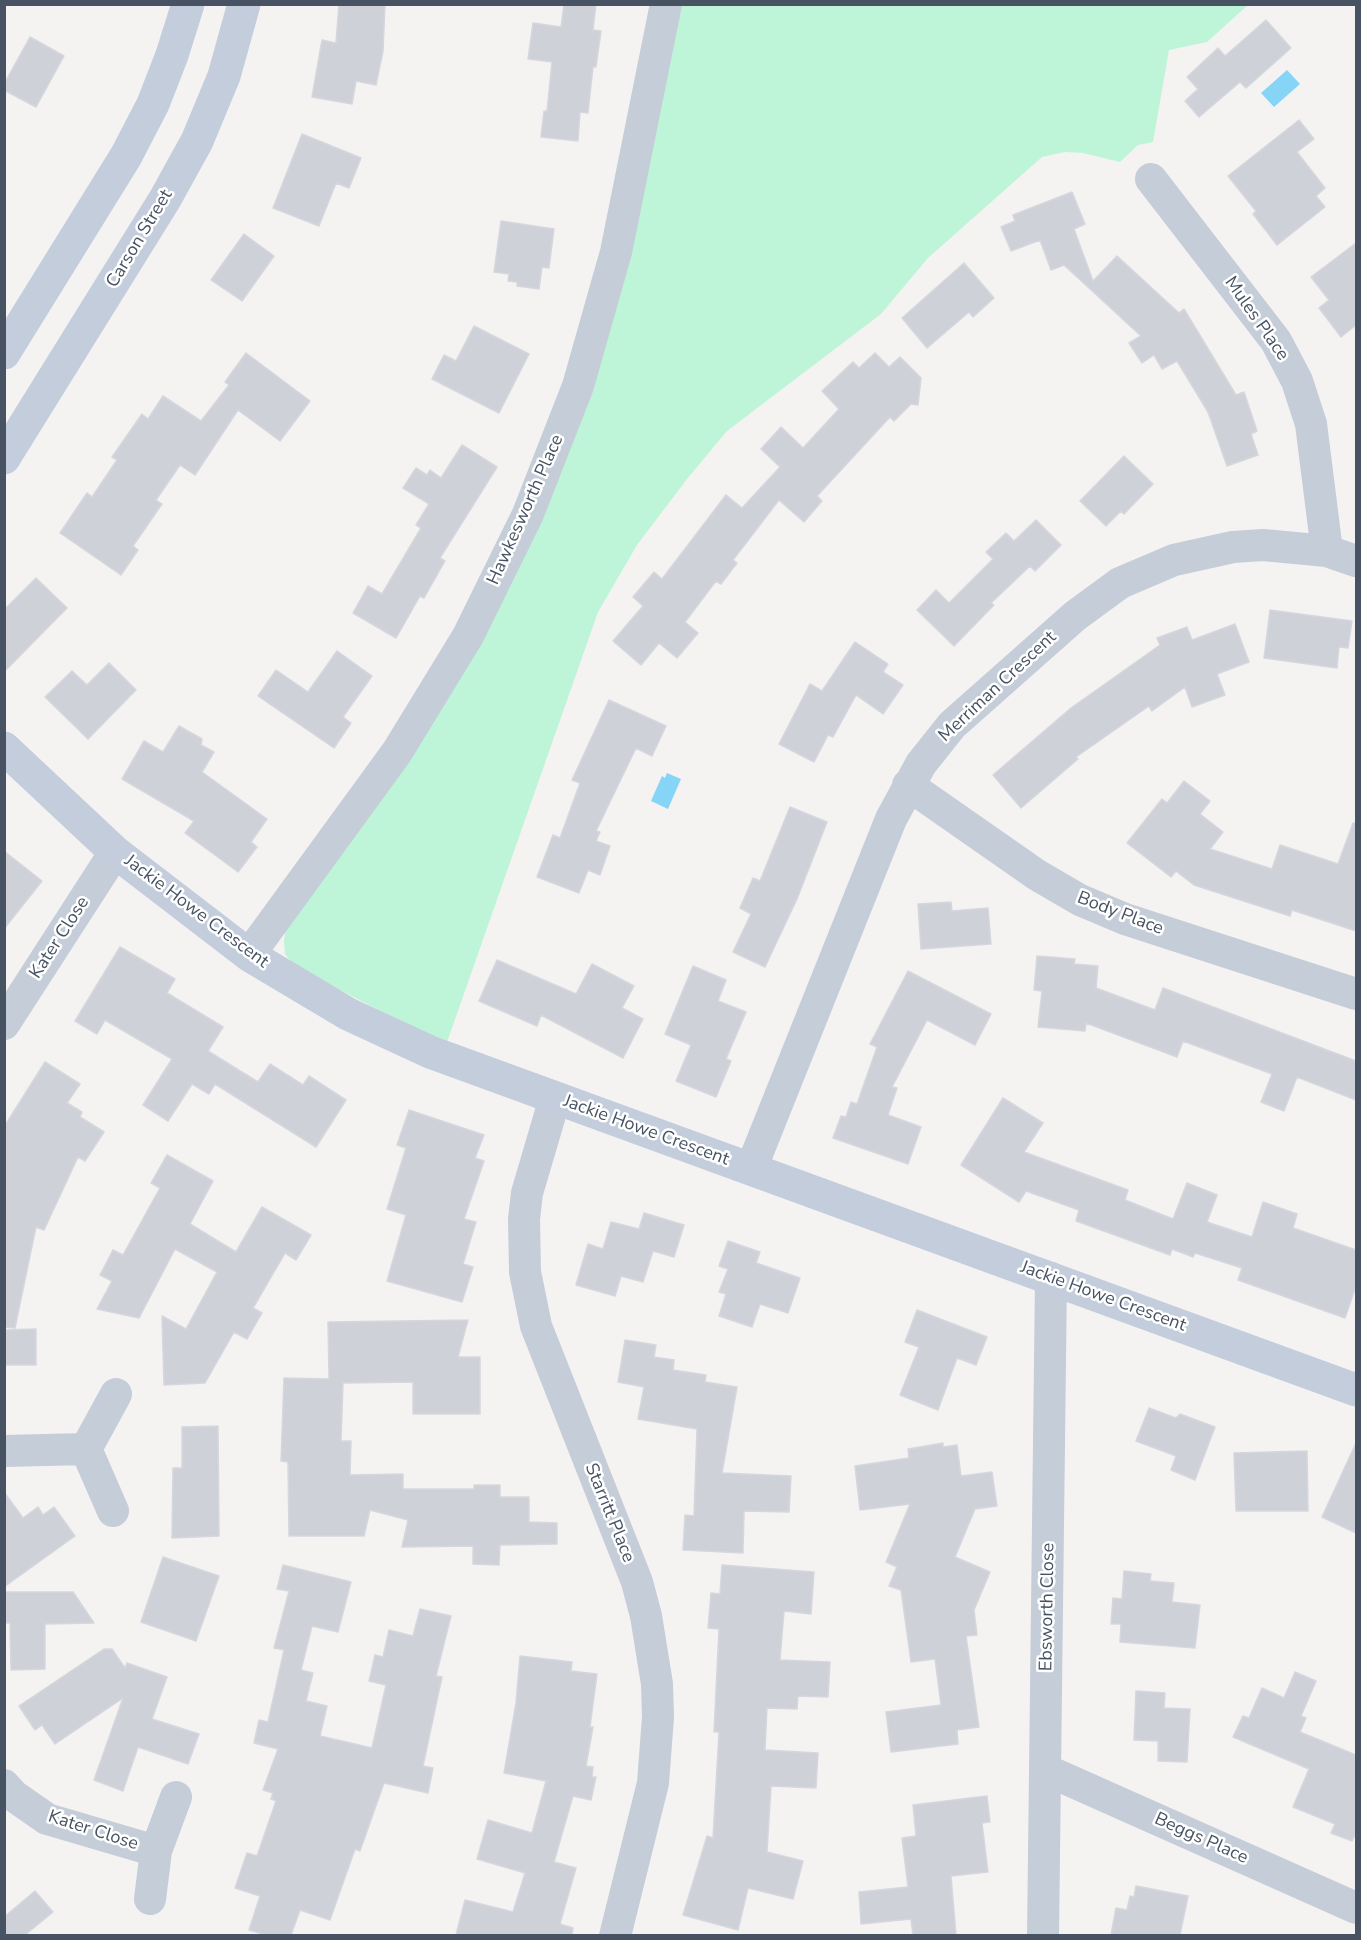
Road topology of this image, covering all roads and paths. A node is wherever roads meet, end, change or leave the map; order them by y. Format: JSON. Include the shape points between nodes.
{"nodes":[{"id":1,"x":188,"y":4,"type":"edge"},
{"id":2,"x":244,"y":4,"type":"edge"},
{"id":3,"x":666,"y":4,"type":"edge"},
{"id":4,"x":1151,"y":179,"type":"dead end"},
{"id":5,"x":4,"y":353,"type":"edge"},
{"id":6,"x":4,"y":458,"type":"edge"},
{"id":7,"x":1327,"y":551,"type":"junction"},
{"id":8,"x":1356,"y":561,"type":"edge"},
{"id":9,"x":4,"y":748,"type":"edge"},
{"id":10,"x":908,"y":785,"type":"junction"},
{"id":11,"x":115,"y":852,"type":"junction"},
{"id":12,"x":249,"y":955,"type":"junction"},
{"id":13,"x":1356,"y":994,"type":"edge"},
{"id":14,"x":4,"y":1024,"type":"edge"},
{"id":15,"x":555,"y":1098,"type":"junction"},
{"id":16,"x":751,"y":1169,"type":"junction"},
{"id":17,"x":1051,"y":1278,"type":"junction"},
{"id":18,"x":1356,"y":1390,"type":"edge"},
{"id":19,"x":116,"y":1394,"type":"dead end"},
{"id":20,"x":86,"y":1449,"type":"junction"},
{"id":21,"x":4,"y":1450,"type":"edge"},
{"id":22,"x":113,"y":1511,"type":"dead end"},
{"id":23,"x":1046,"y":1770,"type":"junction"},
{"id":24,"x":4,"y":1785,"type":"edge"},
{"id":25,"x":176,"y":1797,"type":"dead end"},
{"id":26,"x":156,"y":1851,"type":"junction"},
{"id":27,"x":150,"y":1899,"type":"dead end"},
{"id":28,"x":1356,"y":1908,"type":"edge"},
{"id":29,"x":615,"y":1935,"type":"edge"},
{"id":30,"x":1043,"y":1935,"type":"edge"}],
"edges":[{"from":1,"to":5,"type":"street","via":[[153,104],[126,156]]},
{"from":2,"to":6,"type":"street","name":"Carson Street","via":[[224,76],[197,141]]},
{"from":3,"to":12,"type":"street","name":"Hawkesworth Place","via":[[616,252],[578,386],[528,514],[468,636],[397,752]]},
{"from":4,"to":7,"type":"street","name":"Mules Place","via":[[1276,341],[1297,381],[1311,424]]},
{"from":7,"to":8,"type":"street","name":"Merriman Crescent"},
{"from":7,"to":10,"type":"street","name":"Merriman Crescent","via":[[1263,545],[1233,547],[1174,560],[1120,583],[1075,616],[952,725]]},
{"from":9,"to":11,"type":"street","name":"Jackie Howe Crescent"},
{"from":10,"to":13,"type":"street","name":"Body Place","via":[[1037,875],[1080,900],[1125,919]]},
{"from":10,"to":16,"type":"street","name":"Merriman Crescent"},
{"from":11,"to":12,"type":"street","name":"Jackie Howe Crescent"},
{"from":11,"to":14,"type":"street","name":"Kater Close"},
{"from":12,"to":15,"type":"street","name":"Jackie Howe Crescent","via":[[348,1014],[430,1052]]},
{"from":15,"to":16,"type":"street","name":"Jackie Howe Crescent"},
{"from":15,"to":29,"type":"street","name":"Starritt Place","via":[[527,1193],[525,1272],[536,1326],[637,1582],[657,1684],[653,1783]]},
{"from":16,"to":17,"type":"street","name":"Jackie Howe Crescent"},
{"from":17,"to":18,"type":"street","name":"Jackie Howe Crescent"},
{"from":17,"to":23,"type":"street","name":"Ebsworth Close"},
{"from":19,"to":20,"type":"street"},
{"from":20,"to":21,"type":"street"},
{"from":20,"to":22,"type":"street"},
{"from":23,"to":28,"type":"street","name":"Beggs Place"},
{"from":23,"to":30,"type":"street","name":"Ebsworth Close"},
{"from":24,"to":26,"type":"street","name":"Kater Close","via":[[47,1819]]},
{"from":25,"to":26,"type":"street","name":"Kater Close"},
{"from":26,"to":27,"type":"street","name":"Kater Close"}]}
